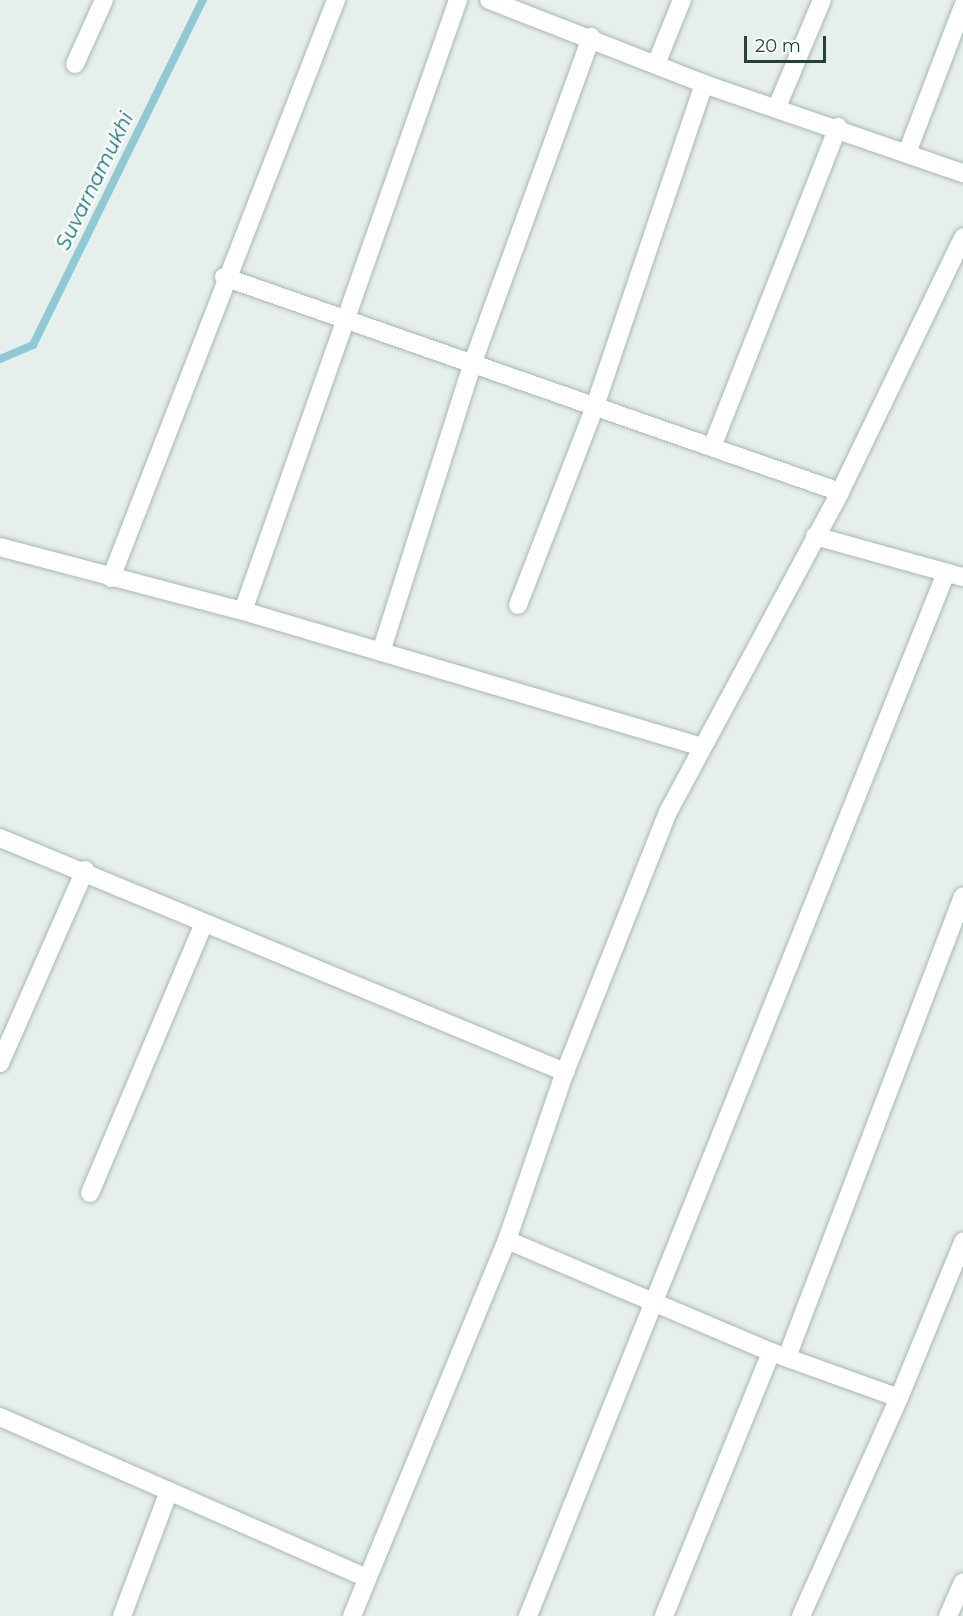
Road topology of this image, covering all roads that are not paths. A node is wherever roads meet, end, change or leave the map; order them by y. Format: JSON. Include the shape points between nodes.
{"nodes":[{"id":1,"x":104,"y":0,"type":"edge"},
{"id":2,"x":336,"y":0,"type":"edge"},
{"id":3,"x":458,"y":0,"type":"edge"},
{"id":4,"x":489,"y":0,"type":"edge"},
{"id":5,"x":682,"y":0,"type":"edge"},
{"id":6,"x":822,"y":0,"type":"edge"},
{"id":7,"x":963,"y":6,"type":"edge"},
{"id":8,"x":538,"y":8,"type":"edge"},
{"id":9,"x":591,"y":37,"type":"junction"},
{"id":10,"x":656,"y":63,"type":"junction"},
{"id":11,"x":75,"y":64,"type":"dead end"},
{"id":12,"x":704,"y":84,"type":"junction"},
{"id":13,"x":777,"y":107,"type":"junction"},
{"id":14,"x":838,"y":127,"type":"junction"},
{"id":15,"x":907,"y":153,"type":"junction"},
{"id":16,"x":963,"y":173,"type":"edge"},
{"id":17,"x":963,"y":237,"type":"edge"},
{"id":18,"x":224,"y":277,"type":"junction"},
{"id":19,"x":344,"y":316,"type":"junction"},
{"id":20,"x":474,"y":362,"type":"junction"},
{"id":21,"x":595,"y":405,"type":"junction"},
{"id":22,"x":712,"y":447,"type":"junction"},
{"id":23,"x":840,"y":492,"type":"junction"},
{"id":24,"x":815,"y":536,"type":"junction"},
{"id":25,"x":0,"y":547,"type":"edge"},
{"id":26,"x":955,"y":575,"type":"edge"},
{"id":27,"x":111,"y":578,"type":"junction"},
{"id":28,"x":518,"y":605,"type":"dead end"},
{"id":29,"x":243,"y":611,"type":"junction"},
{"id":30,"x":381,"y":652,"type":"junction"},
{"id":31,"x":702,"y":747,"type":"junction"},
{"id":32,"x":0,"y":838,"type":"edge"},
{"id":33,"x":85,"y":870,"type":"junction"},
{"id":34,"x":963,"y":897,"type":"edge"},
{"id":35,"x":204,"y":926,"type":"junction"},
{"id":36,"x":0,"y":1063,"type":"edge"},
{"id":37,"x":565,"y":1072,"type":"junction"},
{"id":38,"x":90,"y":1193,"type":"dead end"},
{"id":39,"x":507,"y":1240,"type":"junction"},
{"id":40,"x":963,"y":1242,"type":"edge"},
{"id":41,"x":652,"y":1298,"type":"junction"},
{"id":42,"x":779,"y":1355,"type":"junction"},
{"id":43,"x":899,"y":1398,"type":"junction"},
{"id":44,"x":0,"y":1417,"type":"edge"},
{"id":45,"x":169,"y":1491,"type":"junction"},
{"id":46,"x":366,"y":1578,"type":"junction"},
{"id":47,"x":963,"y":1582,"type":"edge"},
{"id":48,"x":122,"y":1616,"type":"edge"},
{"id":49,"x":352,"y":1616,"type":"edge"},
{"id":50,"x":528,"y":1616,"type":"edge"},
{"id":51,"x":664,"y":1616,"type":"edge"},
{"id":52,"x":801,"y":1616,"type":"edge"},
{"id":53,"x":948,"y":1616,"type":"edge"}],
"edges":[{"from":1,"to":11,"type":"street"},
{"from":2,"to":18,"type":"street"},
{"from":3,"to":19,"type":"street"},
{"from":4,"to":8,"type":"street"},
{"from":5,"to":10,"type":"street"},
{"from":6,"to":13,"type":"street"},
{"from":7,"to":15,"type":"street"},
{"from":8,"to":9,"type":"street"},
{"from":9,"to":10,"type":"street"},
{"from":9,"to":20,"type":"street"},
{"from":10,"to":12,"type":"street"},
{"from":12,"to":13,"type":"street"},
{"from":12,"to":21,"type":"street"},
{"from":13,"to":14,"type":"street"},
{"from":14,"to":15,"type":"street"},
{"from":14,"to":22,"type":"street"},
{"from":15,"to":16,"type":"street"},
{"from":17,"to":23,"type":"street"},
{"from":18,"to":19,"type":"street"},
{"from":18,"to":27,"type":"street"},
{"from":19,"to":20,"type":"street"},
{"from":19,"to":29,"type":"street"},
{"from":20,"to":21,"type":"street"},
{"from":20,"to":30,"type":"street"},
{"from":21,"to":22,"type":"street"},
{"from":21,"to":28,"type":"street"},
{"from":22,"to":23,"type":"street"},
{"from":23,"to":24,"type":"street"},
{"from":24,"to":26,"type":"street"},
{"from":24,"to":31,"type":"street"},
{"from":25,"to":27,"type":"street"},
{"from":26,"to":41,"type":"street"},
{"from":27,"to":29,"type":"street"},
{"from":29,"to":30,"type":"street"},
{"from":30,"to":31,"type":"street"},
{"from":31,"to":37,"type":"street","via":[[668,812]]},
{"from":32,"to":33,"type":"street"},
{"from":33,"to":35,"type":"street"},
{"from":33,"to":36,"type":"street"},
{"from":34,"to":42,"type":"street"},
{"from":35,"to":37,"type":"street"},
{"from":35,"to":38,"type":"street"},
{"from":37,"to":39,"type":"street"},
{"from":39,"to":41,"type":"street"},
{"from":39,"to":46,"type":"street"},
{"from":40,"to":43,"type":"street"},
{"from":41,"to":42,"type":"street"},
{"from":41,"to":50,"type":"street"},
{"from":42,"to":43,"type":"street"},
{"from":42,"to":51,"type":"street"},
{"from":43,"to":52,"type":"street"},
{"from":44,"to":45,"type":"street"},
{"from":45,"to":46,"type":"street"},
{"from":45,"to":48,"type":"street"},
{"from":46,"to":49,"type":"street"},
{"from":47,"to":53,"type":"street"}]}
